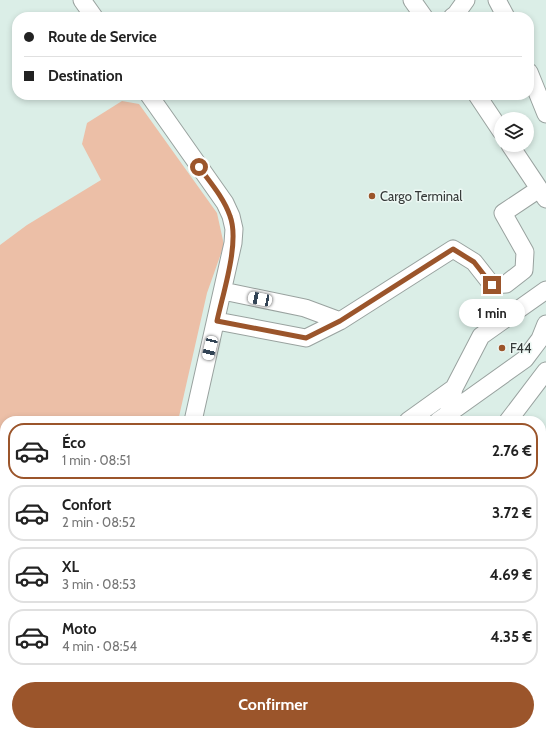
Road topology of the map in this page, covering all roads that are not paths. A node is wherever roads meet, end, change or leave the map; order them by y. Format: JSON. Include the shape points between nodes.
{"nodes":[{"id":1,"x":82,"y":0,"type":"edge"},
{"id":2,"x":412,"y":0,"type":"edge"},
{"id":3,"x":466,"y":0,"type":"edge"},
{"id":4,"x":497,"y":0,"type":"edge"},
{"id":5,"x":90,"y":12,"type":"edge"},
{"id":6,"x":420,"y":12,"type":"edge"},
{"id":7,"x":457,"y":12,"type":"edge"},
{"id":8,"x":503,"y":12,"type":"edge"},
{"id":9,"x":534,"y":84,"type":"edge"},
{"id":10,"x":152,"y":100,"type":"edge"},
{"id":11,"x":480,"y":100,"type":"edge"},
{"id":12,"x":546,"y":114,"type":"edge"},
{"id":13,"x":494,"y":121,"type":"edge"},
{"id":14,"x":515,"y":152,"type":"edge"},
{"id":15,"x":543,"y":194,"type":"edge"},
{"id":16,"x":546,"y":290,"type":"edge"},
{"id":17,"x":223,"y":291,"type":"junction"},
{"id":18,"x":217,"y":321,"type":"junction"},
{"id":19,"x":340,"y":321,"type":"junction"},
{"id":20,"x":546,"y":324,"type":"edge"},
{"id":21,"x":546,"y":371,"type":"edge"},
{"id":22,"x":454,"y":388,"type":"junction"},
{"id":23,"x":195,"y":416,"type":"edge"},
{"id":24,"x":415,"y":416,"type":"edge"},
{"id":25,"x":444,"y":416,"type":"edge"},
{"id":26,"x":446,"y":416,"type":"edge"},
{"id":27,"x":512,"y":416,"type":"edge"}],
"edges":[{"from":1,"to":5,"type":"lane"},
{"from":2,"to":6,"type":"lane"},
{"from":3,"to":7,"type":"lane"},
{"from":4,"to":8,"type":"lane"},
{"from":9,"to":12,"type":"lane"},
{"from":10,"to":17,"type":"lane","via":[[231,216],[234,229],[233,243]]},
{"from":11,"to":13,"type":"lane"},
{"from":14,"to":15,"type":"lane"},
{"from":15,"to":19,"type":"lane","via":[[503,213],[525,252],[524,270],[506,284],[492,285],[474,262],[453,249]]},
{"from":16,"to":22,"type":"lane","via":[[481,336]]},
{"from":17,"to":18,"type":"lane"},
{"from":17,"to":19,"type":"lane","via":[[305,308]]},
{"from":18,"to":19,"type":"lane","via":[[306,338]]},
{"from":18,"to":23,"type":"lane"},
{"from":20,"to":26,"type":"lane","via":[[540,339],[524,359]]},
{"from":21,"to":27,"type":"lane"},
{"from":22,"to":24,"type":"lane"},
{"from":22,"to":25,"type":"lane"}]}
